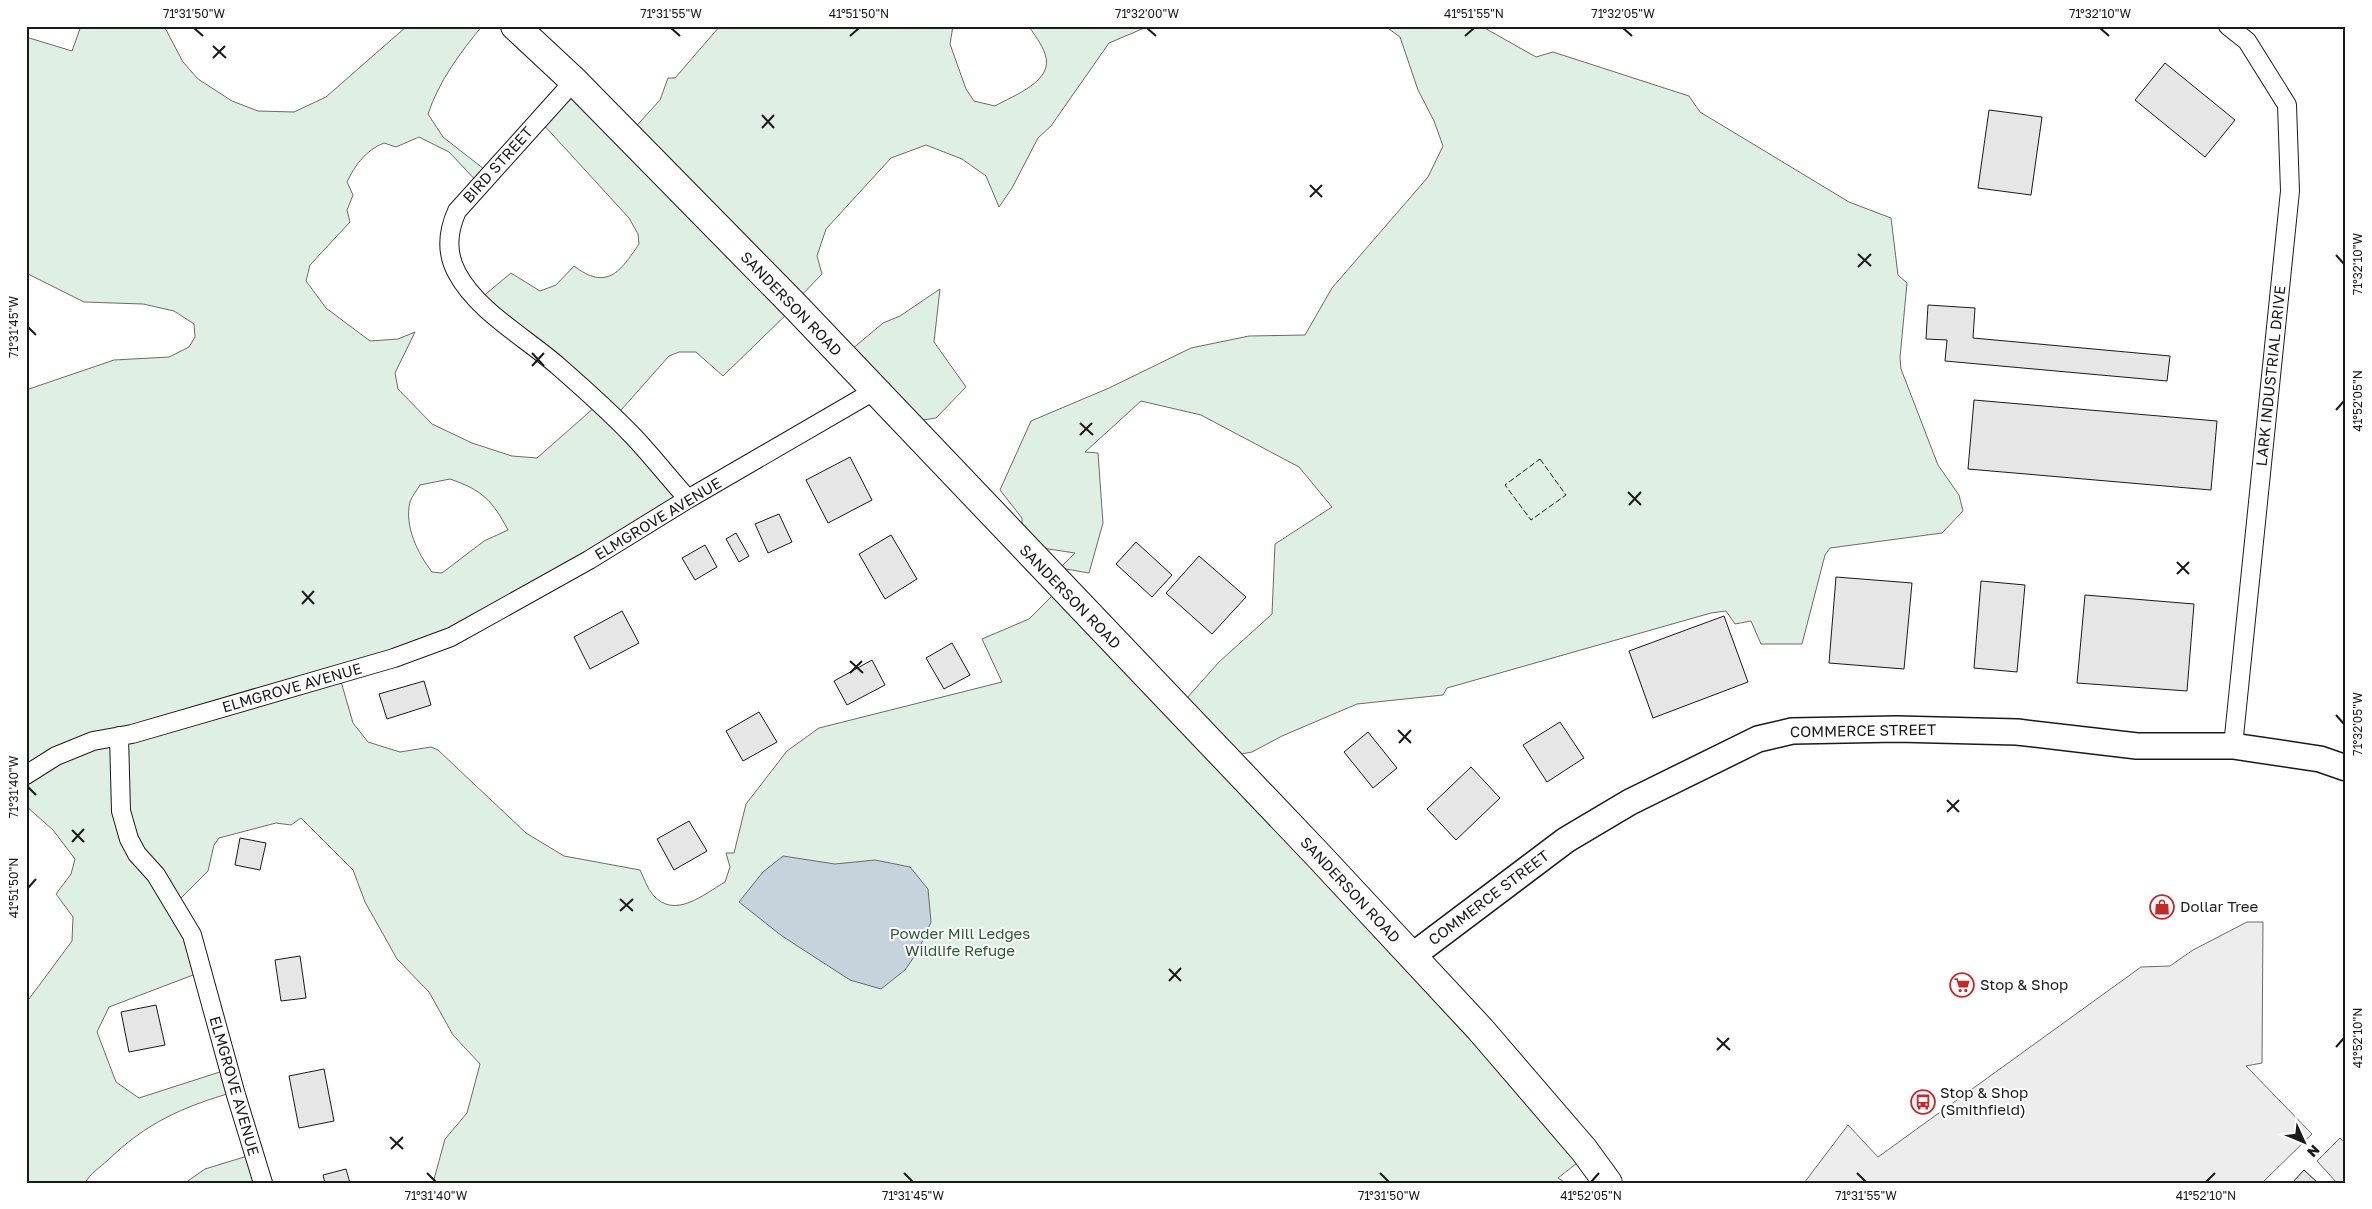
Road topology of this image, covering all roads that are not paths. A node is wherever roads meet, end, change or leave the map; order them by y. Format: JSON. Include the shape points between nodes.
{"nodes":[{"id":1,"x":515,"y":26,"type":"edge"},
{"id":2,"x":2228,"y":26,"type":"edge"},
{"id":3,"x":574,"y":81,"type":"junction"},
{"id":4,"x":874,"y":391,"type":"junction"},
{"id":5,"x":688,"y":499,"type":"junction"},
{"id":6,"x":120,"y":736,"type":"junction"},
{"id":7,"x":2234,"y":746,"type":"junction"},
{"id":8,"x":2346,"y":768,"type":"edge"},
{"id":9,"x":26,"y":775,"type":"edge"},
{"id":10,"x":1412,"y":956,"type":"junction"},
{"id":11,"x":263,"y":1183,"type":"edge"},
{"id":12,"x":1608,"y":1183,"type":"edge"}],
"edges":[{"from":1,"to":3,"type":"main road","name":"SANDERSON ROAD"},
{"from":2,"to":7,"type":"street","name":"LARK INDUSTRIAL DRIVE","via":[[2247,41],[2287,105],[2290,191]]},
{"from":3,"to":4,"type":"main road","name":"SANDERSON ROAD"},
{"from":3,"to":5,"type":"street","name":"BIRD STREET","via":[[458,211],[450,239],[452,261],[471,292],[633,436]]},
{"from":4,"to":5,"type":"street","name":"ELMGROVE AVENUE"},
{"from":4,"to":10,"type":"main road","name":"SANDERSON ROAD"},
{"from":5,"to":6,"type":"street","name":"ELMGROVE AVENUE","via":[[589,560],[451,637],[394,658]]},
{"from":6,"to":9,"type":"street","via":[[93,741],[56,756]]},
{"from":6,"to":11,"type":"street","name":"ELMGROVE AVENUE","via":[[120,811],[137,854],[156,875],[192,935]]},
{"from":7,"to":8,"type":"street","name":"COMMERCE STREET","via":[[2320,759]]},
{"from":7,"to":10,"type":"street","name":"COMMERCE STREET","via":[[2137,746],[2017,732],[1897,729],[1792,731],[1758,739],[1630,802],[1566,840]]},
{"from":10,"to":12,"type":"main road","name":"SANDERSON ROAD","via":[[1480,1029],[1584,1150]]}]}
